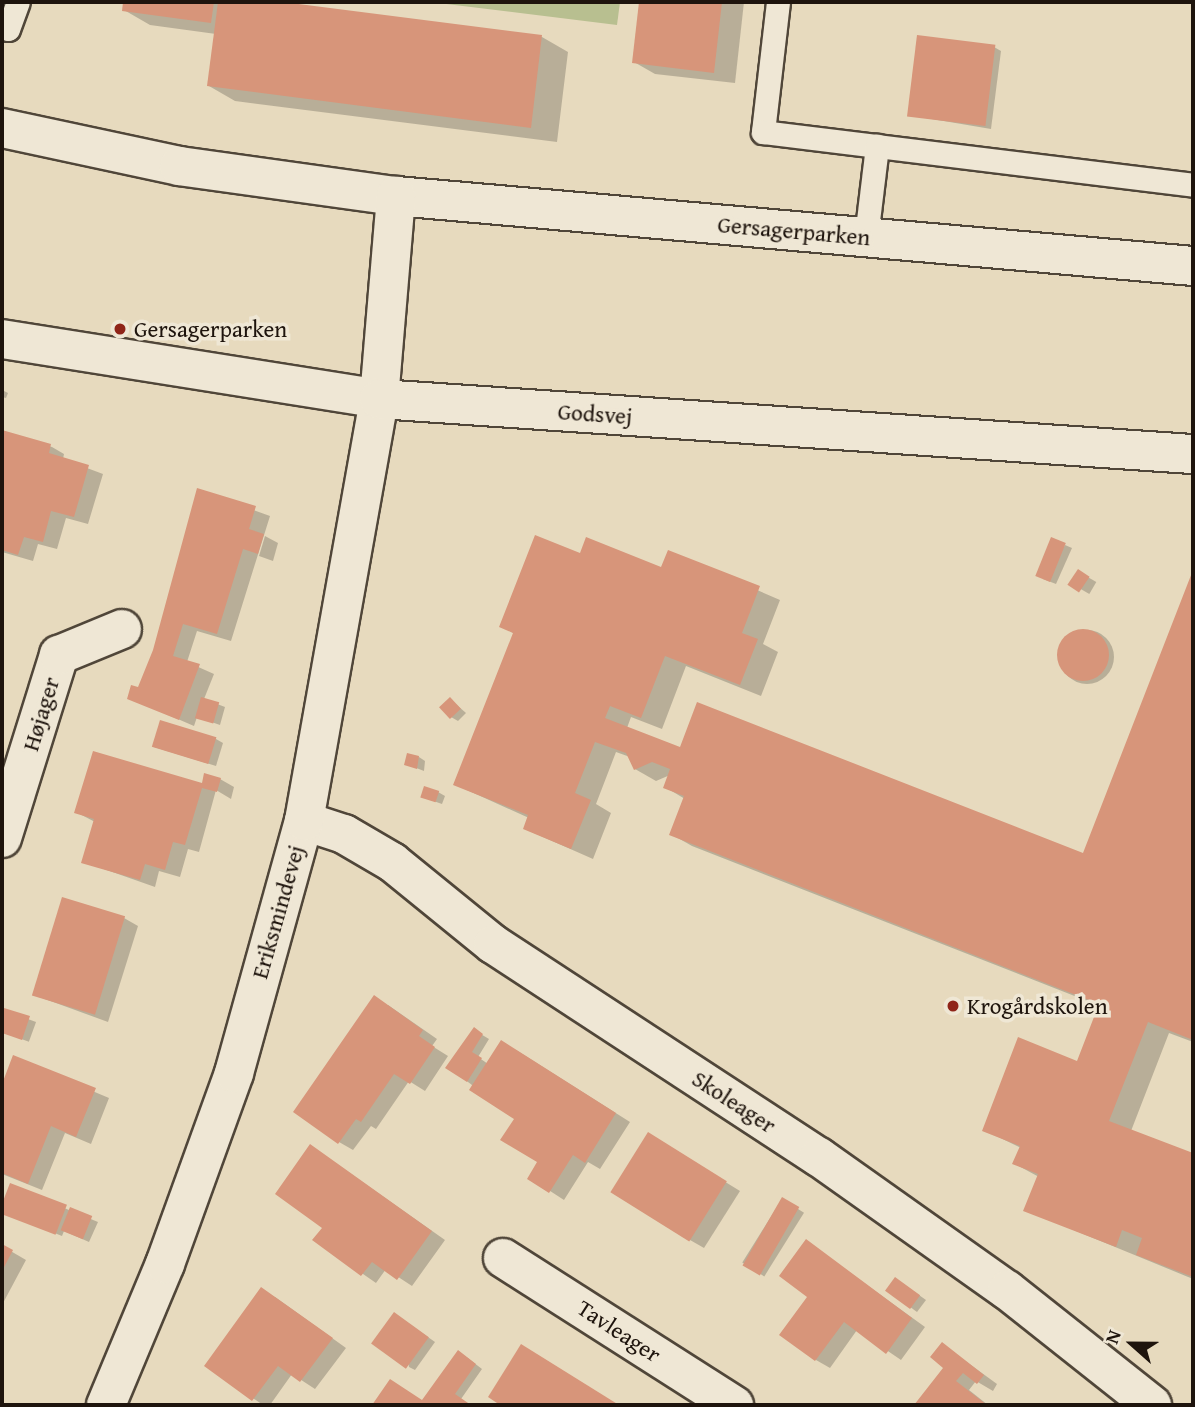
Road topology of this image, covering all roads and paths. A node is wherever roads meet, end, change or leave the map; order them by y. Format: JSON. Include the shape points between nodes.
{"nodes":[{"id":1,"x":18,"y":2,"type":"edge"},
{"id":2,"x":778,"y":2,"type":"edge"},
{"id":3,"x":2,"y":27,"type":"edge"},
{"id":4,"x":2,"y":128,"type":"edge"},
{"id":5,"x":877,"y":146,"type":"junction"},
{"id":6,"x":1193,"y":185,"type":"edge"},
{"id":7,"x":396,"y":195,"type":"junction"},
{"id":8,"x":866,"y":237,"type":"junction"},
{"id":9,"x":1193,"y":266,"type":"edge"},
{"id":10,"x":2,"y":339,"type":"edge"},
{"id":11,"x":379,"y":399,"type":"junction"},
{"id":12,"x":1193,"y":454,"type":"edge"},
{"id":13,"x":122,"y":629,"type":"dead end"},
{"id":14,"x":304,"y":821,"type":"junction"},
{"id":15,"x":2,"y":838,"type":"edge"},
{"id":16,"x":503,"y":1258,"type":"dead end"},
{"id":17,"x":106,"y":1405,"type":"edge"},
{"id":18,"x":734,"y":1405,"type":"edge"},
{"id":19,"x":1152,"y":1405,"type":"edge"}],
"edges":[{"from":1,"to":3,"type":"lane","via":[[8,29]]},
{"from":2,"to":5,"type":"lane","via":[[763,132]]},
{"from":4,"to":7,"type":"street","name":"Gersagerparken","via":[[179,166]]},
{"from":5,"to":6,"type":"lane"},
{"from":5,"to":8,"type":"lane"},
{"from":7,"to":8,"type":"street","name":"Gersagerparken"},
{"from":7,"to":11,"type":"street"},
{"from":8,"to":9,"type":"street","name":"Gersagerparken"},
{"from":10,"to":11,"type":"street","name":"Godsvej"},
{"from":11,"to":12,"type":"street","name":"Godsvej"},
{"from":11,"to":14,"type":"street","name":"Eriksmindevej"},
{"from":13,"to":15,"type":"street","name":"Højager","via":[[59,655]]},
{"from":14,"to":17,"type":"street","name":"Eriksmindevej","via":[[234,1073],[165,1264]]},
{"from":14,"to":19,"type":"street","name":"Skoleager","via":[[344,834],[391,862],[493,944],[819,1157],[1007,1290]]},
{"from":16,"to":18,"type":"street","name":"Tavleager"}]}
